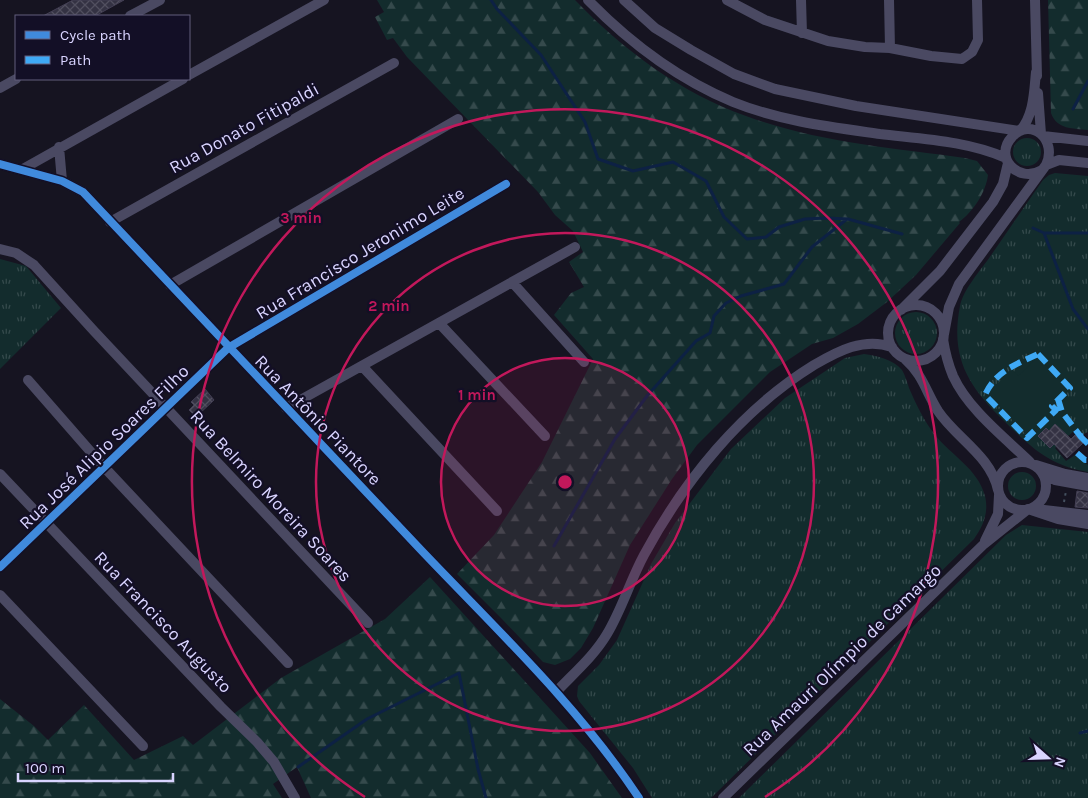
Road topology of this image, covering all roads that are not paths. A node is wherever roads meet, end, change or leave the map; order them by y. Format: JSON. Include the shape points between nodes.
{"nodes":[{"id":1,"x":160,"y":0,"type":"edge"},
{"id":2,"x":324,"y":0,"type":"edge"},
{"id":3,"x":588,"y":0,"type":"edge"},
{"id":4,"x":624,"y":0,"type":"edge"},
{"id":5,"x":727,"y":0,"type":"edge"},
{"id":6,"x":801,"y":0,"type":"edge"},
{"id":7,"x":889,"y":0,"type":"edge"},
{"id":8,"x":977,"y":0,"type":"edge"},
{"id":9,"x":1035,"y":0,"type":"edge"},
{"id":10,"x":132,"y":15,"type":"edge"},
{"id":11,"x":802,"y":33,"type":"junction"},
{"id":12,"x":890,"y":48,"type":"junction"},
{"id":13,"x":394,"y":63,"type":"dead end"},
{"id":14,"x":1036,"y":72,"type":"junction"},
{"id":15,"x":190,"y":74,"type":"edge"},
{"id":16,"x":15,"y":80,"type":"edge"},
{"id":17,"x":181,"y":80,"type":"edge"},
{"id":18,"x":0,"y":88,"type":"edge"},
{"id":19,"x":458,"y":119,"type":"dead end"},
{"id":20,"x":994,"y":127,"type":"junction"},
{"id":21,"x":1020,"y":131,"type":"junction"},
{"id":22,"x":1042,"y":135,"type":"junction"},
{"id":23,"x":1088,"y":140,"type":"edge"},
{"id":24,"x":1007,"y":144,"type":"junction"},
{"id":25,"x":59,"y":148,"type":"junction"},
{"id":26,"x":1007,"y":161,"type":"junction"},
{"id":27,"x":1088,"y":163,"type":"edge"},
{"id":28,"x":0,"y":164,"type":"edge"},
{"id":29,"x":1044,"y":167,"type":"junction"},
{"id":30,"x":21,"y":170,"type":"junction"},
{"id":31,"x":62,"y":181,"type":"junction"},
{"id":32,"x":506,"y":184,"type":"dead end"},
{"id":33,"x":110,"y":222,"type":"junction"},
{"id":34,"x":575,"y":247,"type":"dead end"},
{"id":35,"x":0,"y":249,"type":"edge"},
{"id":36,"x":512,"y":282,"type":"junction"},
{"id":37,"x":170,"y":285,"type":"junction"},
{"id":38,"x":901,"y":310,"type":"junction"},
{"id":39,"x":440,"y":323,"type":"junction"},
{"id":40,"x":943,"y":336,"type":"junction"},
{"id":41,"x":892,"y":347,"type":"junction"},
{"id":42,"x":228,"y":348,"type":"junction"},
{"id":43,"x":902,"y":357,"type":"junction"},
{"id":44,"x":584,"y":362,"type":"dead end"},
{"id":45,"x":362,"y":366,"type":"junction"},
{"id":46,"x":28,"y":380,"type":"dead end"},
{"id":47,"x":166,"y":407,"type":"junction"},
{"id":48,"x":286,"y":408,"type":"junction"},
{"id":49,"x":545,"y":436,"type":"dead end"},
{"id":50,"x":104,"y":467,"type":"junction"},
{"id":51,"x":1038,"y":470,"type":"junction"},
{"id":52,"x":0,"y":474,"type":"edge"},
{"id":53,"x":1088,"y":478,"type":"edge"},
{"id":54,"x":1088,"y":486,"type":"edge"},
{"id":55,"x":1088,"y":491,"type":"edge"},
{"id":56,"x":998,"y":492,"type":"junction"},
{"id":57,"x":1072,"y":507,"type":"dead end"},
{"id":58,"x":1088,"y":509,"type":"edge"},
{"id":59,"x":1028,"y":510,"type":"junction"},
{"id":60,"x":497,"y":511,"type":"dead end"},
{"id":61,"x":1088,"y":515,"type":"edge"},
{"id":62,"x":46,"y":523,"type":"junction"},
{"id":63,"x":1088,"y":524,"type":"edge"},
{"id":64,"x":984,"y":544,"type":"junction"},
{"id":65,"x":0,"y":567,"type":"edge"},
{"id":66,"x":0,"y":595,"type":"edge"},
{"id":67,"x":368,"y":623,"type":"dead end"},
{"id":68,"x":288,"y":663,"type":"dead end"},
{"id":69,"x":556,"y":691,"type":"junction"},
{"id":70,"x":143,"y":746,"type":"dead end"},
{"id":71,"x":295,"y":798,"type":"edge"},
{"id":72,"x":640,"y":798,"type":"edge"},
{"id":73,"x":723,"y":798,"type":"edge"}],
"edges":[{"from":1,"to":10,"type":"street"},
{"from":2,"to":15,"type":"street"},
{"from":3,"to":26,"type":"street","via":[[665,66],[733,102],[817,125],[988,150]]},
{"from":4,"to":20,"type":"street","via":[[655,28],[734,74],[775,89],[856,106]]},
{"from":5,"to":11,"type":"street","via":[[765,20]]},
{"from":6,"to":11,"type":"street"},
{"from":7,"to":12,"type":"street"},
{"from":8,"to":12,"type":"street","via":[[978,40],[972,52],[962,59]]},
{"from":9,"to":14,"type":"street"},
{"from":11,"to":12,"type":"street","via":[[828,41]]},
{"from":13,"to":33,"type":"street","name":"Rua Donato Fitipaldi"},
{"from":14,"to":21,"type":"street","via":[[1031,109]]},
{"from":14,"to":22,"type":"street"},
{"from":16,"to":18,"type":"street"},
{"from":17,"to":25,"type":"street"},
{"from":19,"to":37,"type":"street"},
{"from":20,"to":21,"type":"street"},
{"from":20,"to":24,"type":"street","via":[[1004,135]]},
{"from":21,"to":22,"type":"street","via":[[1032,130]]},
{"from":21,"to":24,"type":"street"},
{"from":22,"to":23,"type":"street"},
{"from":22,"to":29,"type":"street","via":[[1050,147]]},
{"from":24,"to":26,"type":"street"},
{"from":25,"to":30,"type":"street"},
{"from":25,"to":31,"type":"street"},
{"from":26,"to":29,"type":"street","via":[[1023,174]]},
{"from":26,"to":38,"type":"street","via":[[1003,184],[994,202],[940,271]]},
{"from":27,"to":29,"type":"street","via":[[1059,160]]},
{"from":28,"to":30,"type":"street","name":"Rua Antônio Piantore"},
{"from":29,"to":40,"type":"street","via":[[959,284],[949,307]]},
{"from":30,"to":31,"type":"street","name":"Rua Antônio Piantore"},
{"from":31,"to":33,"type":"street","name":"Rua Antônio Piantore","via":[[82,192]]},
{"from":32,"to":42,"type":"street","name":"Rua Francisco Jeronimo Leite"},
{"from":33,"to":37,"type":"street","name":"Rua Antônio Piantore"},
{"from":34,"to":36,"type":"street"},
{"from":35,"to":47,"type":"street","name":"Rua Belmiro Moreira Soares","via":[[16,253],[34,265]]},
{"from":36,"to":39,"type":"street"},
{"from":36,"to":44,"type":"street"},
{"from":37,"to":42,"type":"street","name":"Rua Antônio Piantore"},
{"from":38,"to":40,"type":"street","via":[[918,305],[929,309],[938,316]]},
{"from":38,"to":41,"type":"street","via":[[889,327]]},
{"from":39,"to":45,"type":"street"},
{"from":39,"to":49,"type":"street"},
{"from":40,"to":43,"type":"street","via":[[938,350],[924,360]]},
{"from":40,"to":51,"type":"street","via":[[947,361],[962,391]]},
{"from":41,"to":43,"type":"street"},
{"from":41,"to":69,"type":"street","via":[[858,345],[838,351],[778,390],[740,425],[694,477],[670,513],[636,571],[606,636]]},
{"from":42,"to":47,"type":"street","name":"Rua José Alipio Soares Filho"},
{"from":42,"to":48,"type":"street","name":"Rua Antônio Piantore"},
{"from":43,"to":56,"type":"street","via":[[922,377],[946,421],[989,468]]},
{"from":45,"to":48,"type":"street"},
{"from":45,"to":60,"type":"street"},
{"from":46,"to":50,"type":"street"},
{"from":47,"to":50,"type":"street","name":"Rua José Alipio Soares Filho"},
{"from":47,"to":67,"type":"street","name":"Rua Belmiro Moreira Soares"},
{"from":48,"to":69,"type":"street","name":"Rua Antônio Piantore"},
{"from":50,"to":62,"type":"street","name":"Rua José Alipio Soares Filho"},
{"from":50,"to":68,"type":"street"},
{"from":51,"to":53,"type":"street"},
{"from":51,"to":54,"type":"street","via":[[1055,480]]},
{"from":51,"to":55,"type":"street","via":[[1057,486]]},
{"from":51,"to":56,"type":"street","via":[[1018,461],[1007,466],[1000,476]]},
{"from":51,"to":59,"type":"street","via":[[1046,487],[1043,498]]},
{"from":52,"to":62,"type":"street","name":"Rua Francisco Augusto"},
{"from":56,"to":59,"type":"street","via":[[1009,506]]},
{"from":56,"to":64,"type":"street","name":"Rua Amauri Olímpio de Camargo","via":[[998,514]]},
{"from":57,"to":58,"type":"street"},
{"from":59,"to":61,"type":"street"},
{"from":59,"to":63,"type":"street"},
{"from":59,"to":64,"type":"street","name":"Rua Amauri Olímpio de Camargo"},
{"from":62,"to":65,"type":"street","name":"Rua José Alipio Soares Filho"},
{"from":62,"to":71,"type":"street","name":"Rua Francisco Augusto","via":[[257,742],[274,762]]},
{"from":64,"to":73,"type":"street","name":"Rua Amauri Olímpio de Camargo"},
{"from":66,"to":70,"type":"street"},
{"from":69,"to":72,"type":"street","name":"Rua Antônio Piantore"}]}
